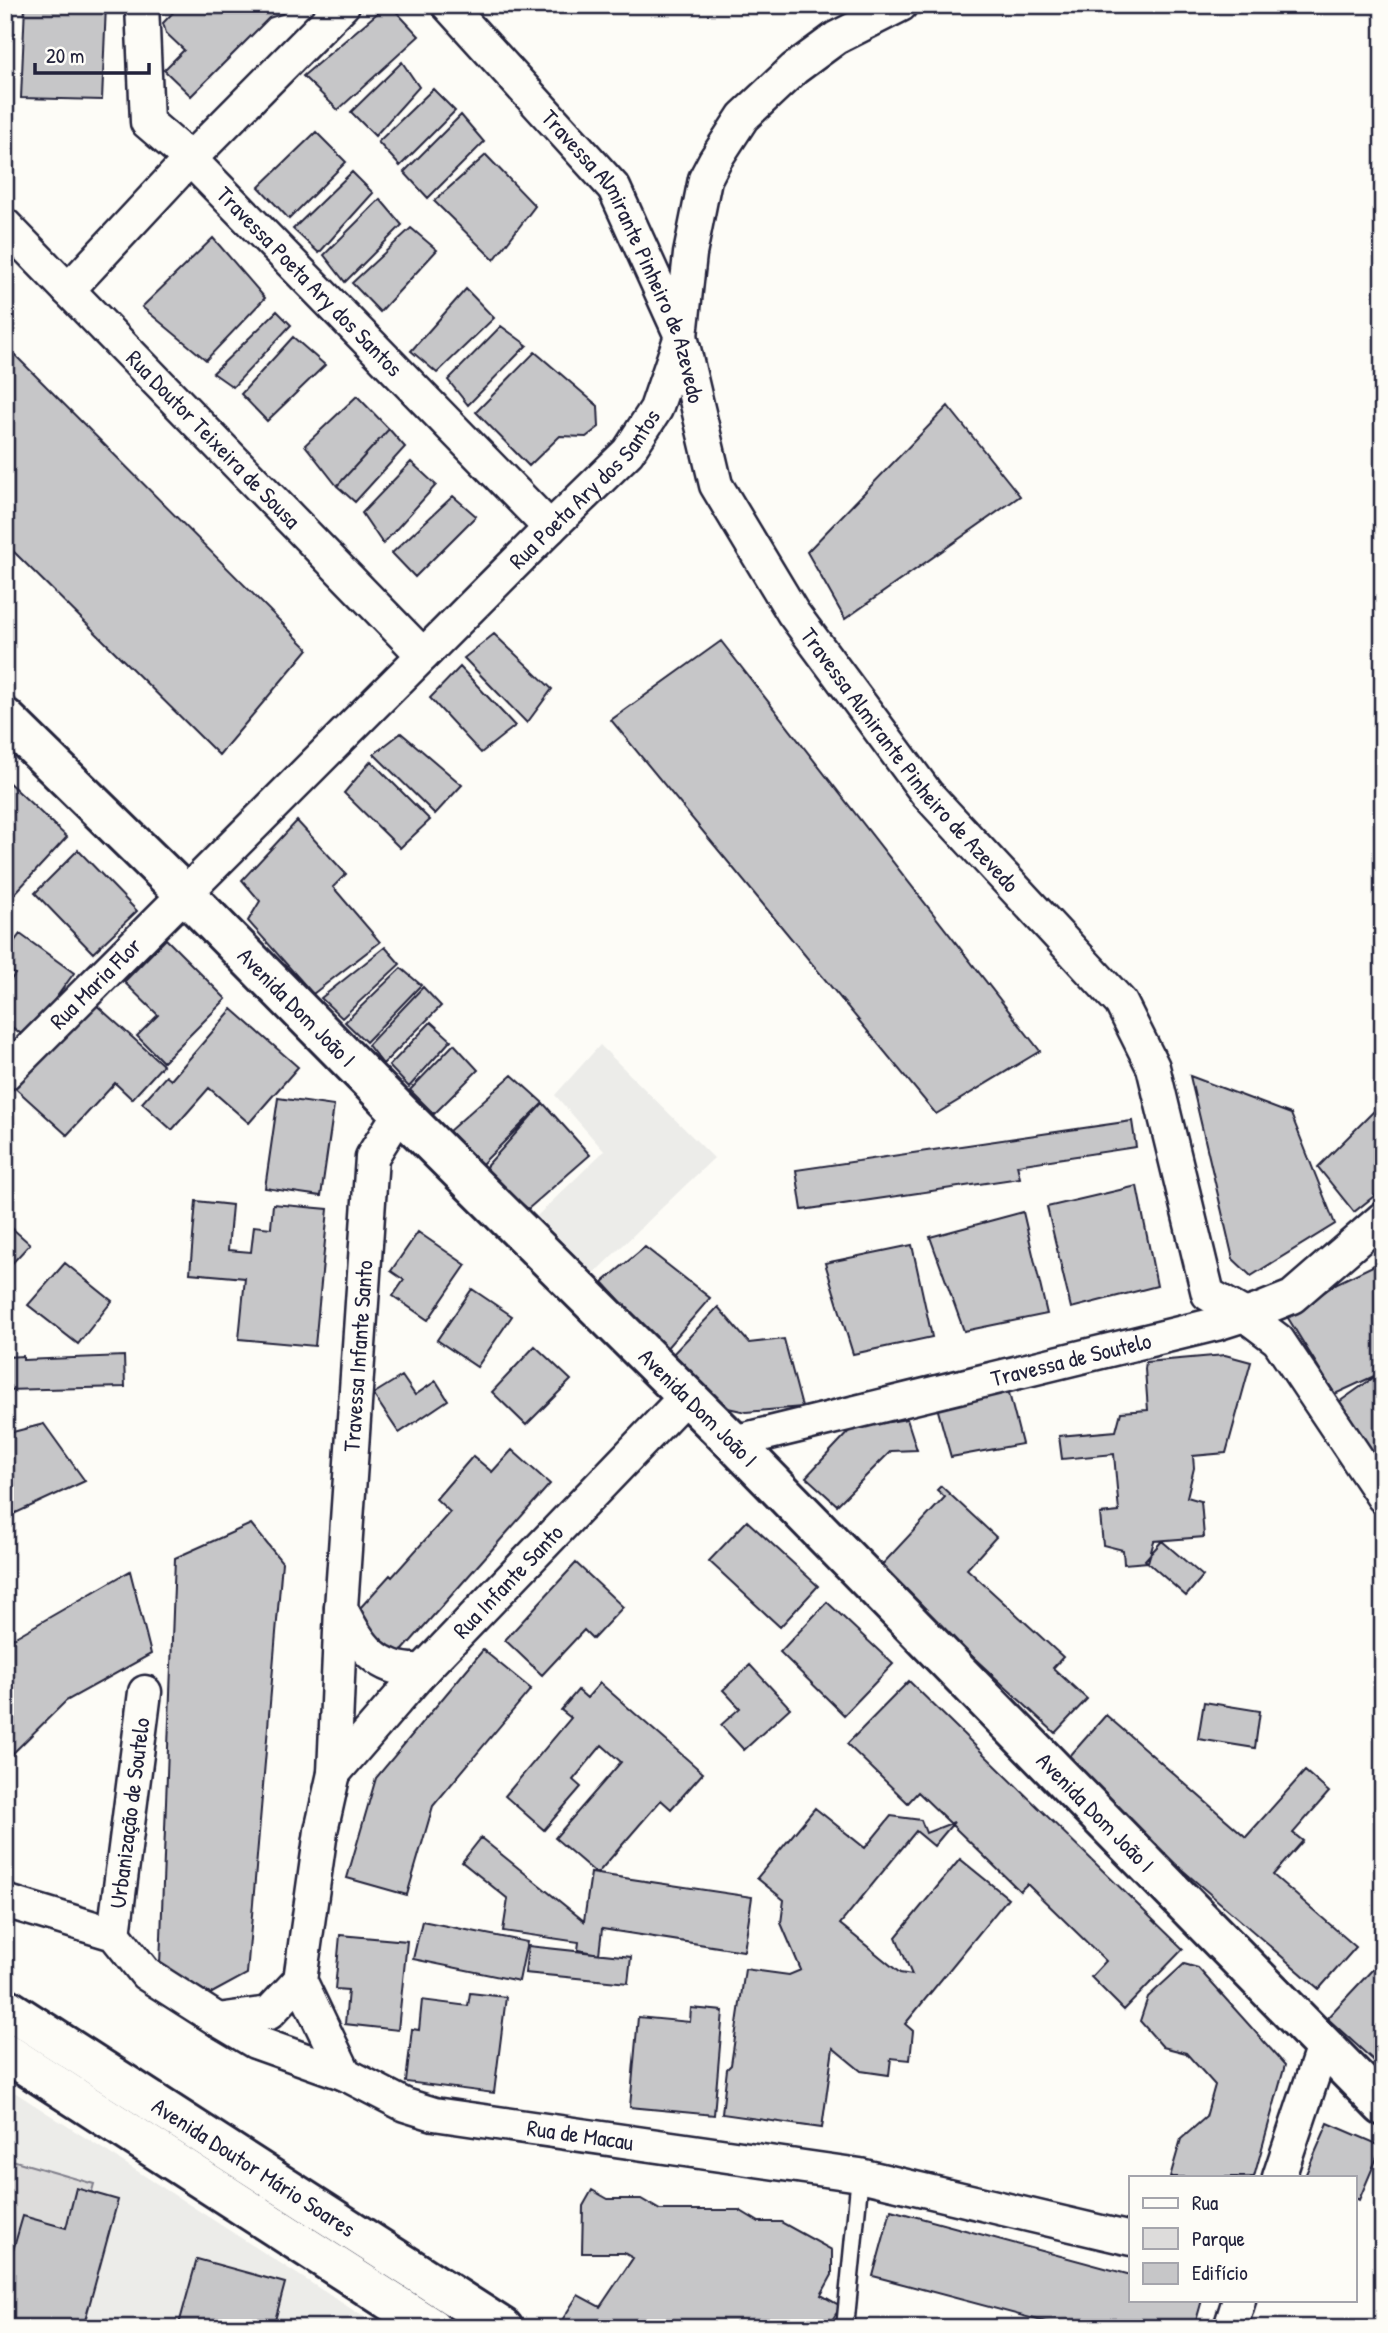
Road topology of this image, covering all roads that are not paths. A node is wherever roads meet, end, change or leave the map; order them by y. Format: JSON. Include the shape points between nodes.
{"nodes":[{"id":1,"x":142,"y":5,"type":"edge"},
{"id":2,"x":343,"y":5,"type":"edge"},
{"id":3,"x":448,"y":5,"type":"edge"},
{"id":4,"x":901,"y":5,"type":"edge"},
{"id":5,"x":190,"y":159,"type":"junction"},
{"id":6,"x":5,"y":225,"type":"edge"},
{"id":7,"x":68,"y":290,"type":"junction"},
{"id":8,"x":681,"y":336,"type":"junction"},
{"id":9,"x":550,"y":528,"type":"junction"},
{"id":10,"x":423,"y":655,"type":"junction"},
{"id":11,"x":5,"y":718,"type":"edge"},
{"id":12,"x":184,"y":893,"type":"junction"},
{"id":13,"x":12,"y":1054,"type":"edge"},
{"id":14,"x":400,"y":1112,"type":"junction"},
{"id":15,"x":1383,"y":1218,"type":"edge"},
{"id":16,"x":1245,"y":1315,"type":"junction"},
{"id":17,"x":687,"y":1395,"type":"junction"},
{"id":18,"x":733,"y":1442,"type":"junction"},
{"id":19,"x":1383,"y":1497,"type":"edge"},
{"id":20,"x":341,"y":1608,"type":"junction"},
{"id":21,"x":423,"y":1670,"type":"junction"},
{"id":22,"x":145,"y":1692,"type":"dead end"},
{"id":23,"x":334,"y":1773,"type":"junction"},
{"id":24,"x":5,"y":1901,"type":"edge"},
{"id":25,"x":114,"y":1934,"type":"junction"},
{"id":26,"x":300,"y":1980,"type":"junction"},
{"id":27,"x":5,"y":2007,"type":"edge"},
{"id":28,"x":218,"y":2020,"type":"junction"},
{"id":29,"x":1323,"y":2046,"type":"junction"},
{"id":30,"x":5,"y":2052,"type":"edge"},
{"id":31,"x":345,"y":2074,"type":"junction"},
{"id":32,"x":1383,"y":2106,"type":"edge"},
{"id":33,"x":860,"y":2175,"type":"junction"},
{"id":34,"x":1279,"y":2176,"type":"edge"},
{"id":35,"x":1129,"y":2238,"type":"edge"},
{"id":36,"x":1238,"y":2302,"type":"edge"},
{"id":37,"x":432,"y":2328,"type":"edge"},
{"id":38,"x":503,"y":2328,"type":"edge"},
{"id":39,"x":845,"y":2328,"type":"edge"},
{"id":40,"x":1230,"y":2328,"type":"edge"}],
"edges":[{"from":1,"to":5,"type":"street","name":"Travessa Poeta Ary dos Santos","via":[[148,122]]},
{"from":2,"to":5,"type":"street"},
{"from":3,"to":8,"type":"street","name":"Travessa Almirante Pinheiro de Azevedo","via":[[614,188]]},
{"from":4,"to":8,"type":"street","name":"Rua Poeta Ary dos Santos","via":[[835,38],[743,117],[705,179]]},
{"from":5,"to":7,"type":"street"},
{"from":5,"to":9,"type":"street","name":"Travessa Poeta Ary dos Santos"},
{"from":6,"to":7,"type":"street","name":"Rua Doutor Teixeira de Sousa"},
{"from":7,"to":10,"type":"street","name":"Rua Doutor Teixeira de Sousa"},
{"from":8,"to":9,"type":"street","name":"Rua Poeta Ary dos Santos","via":[[656,409],[628,452]]},
{"from":8,"to":16,"type":"street","name":"Travessa Almirante Pinheiro de Azevedo","via":[[716,485],[793,613],[927,794],[1121,1003],[1153,1067],[1208,1294]]},
{"from":9,"to":10,"type":"street","name":"Rua Poeta Ary dos Santos"},
{"from":10,"to":12,"type":"street","name":"Rua Poeta Ary dos Santos"},
{"from":11,"to":12,"type":"street","name":"Avenida Dom João I"},
{"from":12,"to":13,"type":"street","name":"Rua Maria Flor"},
{"from":12,"to":14,"type":"street","name":"Avenida Dom João I"},
{"from":14,"to":17,"type":"street","name":"Avenida Dom João I"},
{"from":14,"to":20,"type":"street","name":"Travessa Infante Santo","via":[[372,1157]]},
{"from":15,"to":16,"type":"street","name":"Travessa de Soutelo","via":[[1292,1297]]},
{"from":16,"to":18,"type":"street","name":"Travessa de Soutelo"},
{"from":16,"to":19,"type":"street","name":"Travessa Almirante Pinheiro de Azevedo","via":[[1278,1340]]},
{"from":17,"to":18,"type":"street","name":"Avenida Dom João I"},
{"from":17,"to":21,"type":"street","name":"Rua Infante Santo"},
{"from":18,"to":29,"type":"street","name":"Avenida Dom João I"},
{"from":20,"to":21,"type":"street","via":[[368,1652],[391,1668]]},
{"from":20,"to":23,"type":"street","name":"Travessa Infante Santo"},
{"from":21,"to":23,"type":"street","name":"Rua Infante Santo"},
{"from":22,"to":25,"type":"street","name":"Urbanização de Soutelo"},
{"from":23,"to":26,"type":"street"},
{"from":24,"to":25,"type":"street","name":"Urbanização de Soutelo"},
{"from":25,"to":28,"type":"street","name":"Urbanização de Soutelo","via":[[146,1973]]},
{"from":26,"to":28,"type":"street","via":[[269,2013]]},
{"from":26,"to":31,"type":"street"},
{"from":27,"to":38,"type":"street","name":"Avenida Doutor Mário Soares"},
{"from":28,"to":31,"type":"street","name":"Urbanização de Soutelo","via":[[255,2042]]},
{"from":29,"to":32,"type":"street","name":"Avenida Dom João I"},
{"from":29,"to":34,"type":"street"},
{"from":30,"to":37,"type":"street","name":"Avenida Doutor Mário Soares"},
{"from":31,"to":33,"type":"street","name":"Rua de Macau","via":[[405,2105],[434,2114]]},
{"from":33,"to":35,"type":"street","name":"Rua de Macau"},
{"from":33,"to":39,"type":"lane"},
{"from":36,"to":40,"type":"street"}]}
